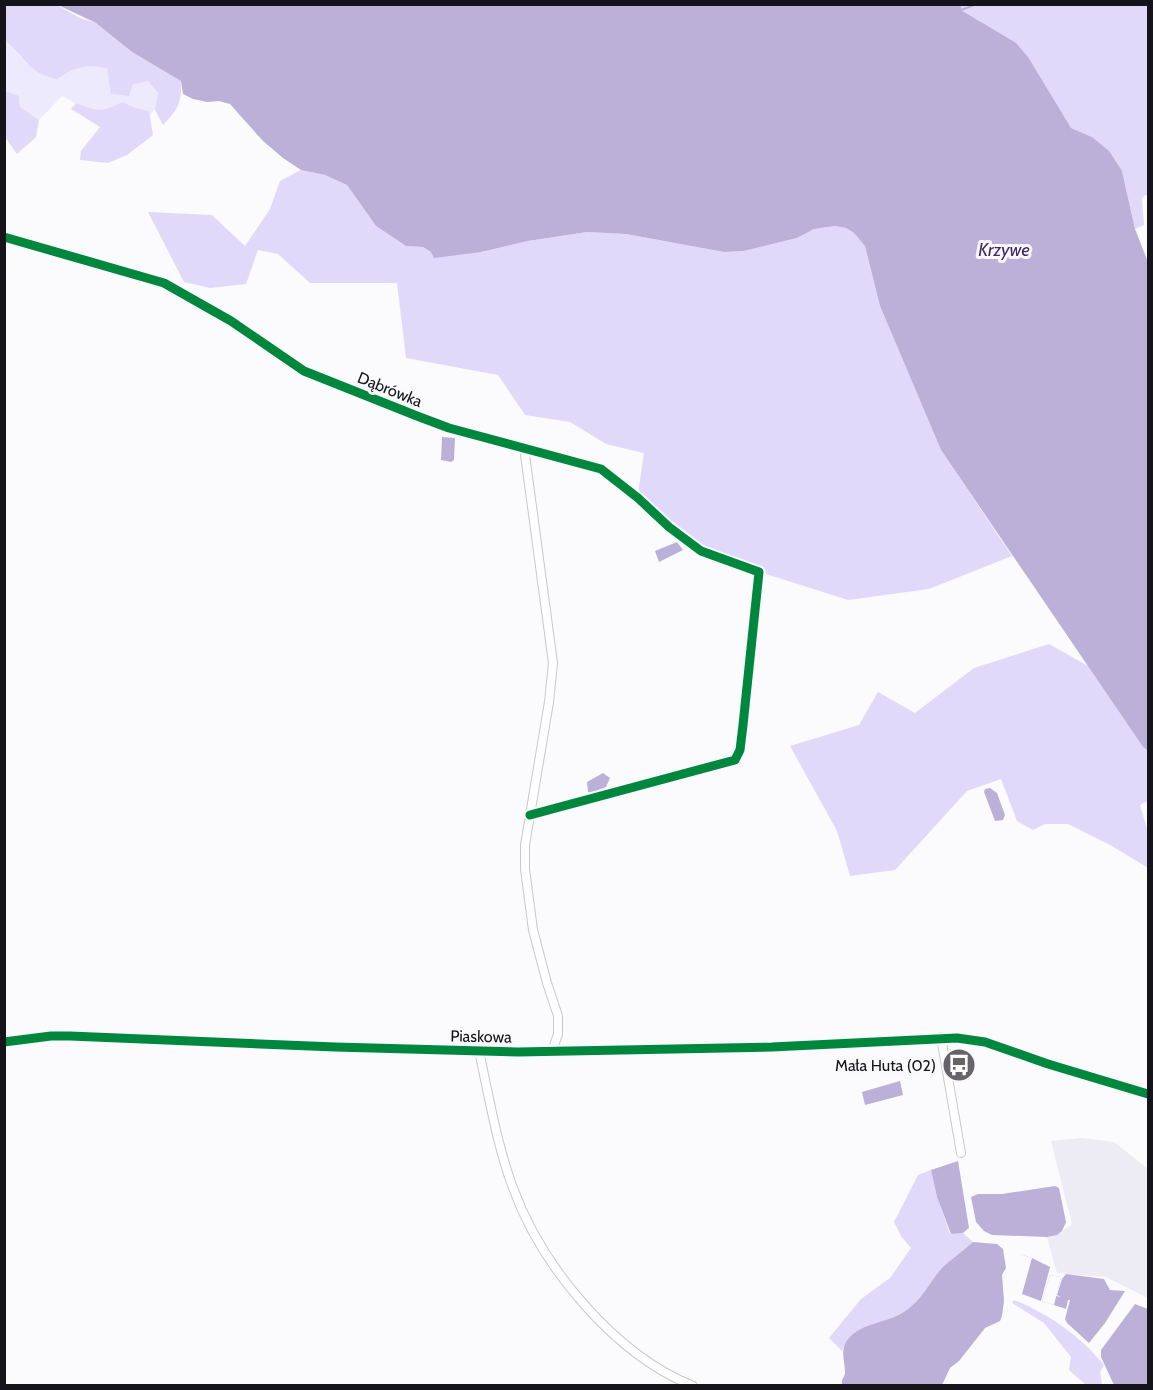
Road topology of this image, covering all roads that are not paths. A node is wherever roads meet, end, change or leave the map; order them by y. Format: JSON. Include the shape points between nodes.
{"nodes":[{"id":1,"x":4,"y":237,"type":"edge"},
{"id":2,"x":524,"y":447,"type":"junction"},
{"id":3,"x":530,"y":815,"type":"junction"},
{"id":4,"x":941,"y":1037,"type":"junction"},
{"id":5,"x":4,"y":1042,"type":"edge"},
{"id":6,"x":479,"y":1052,"type":"junction"},
{"id":7,"x":552,"y":1052,"type":"junction"},
{"id":8,"x":1149,"y":1094,"type":"edge"},
{"id":9,"x":961,"y":1153,"type":"dead end"},
{"id":10,"x":693,"y":1386,"type":"edge"}],
"edges":[{"from":1,"to":2,"type":"street","name":"Dąbrówka","via":[[164,283],[231,321],[304,371],[449,428]]},
{"from":2,"to":3,"type":"street","via":[[553,663]]},
{"from":2,"to":3,"type":"street","name":"Dąbrówka","via":[[601,469],[701,551],[759,572],[740,750],[735,760]]},
{"from":3,"to":7,"type":"street","via":[[525,869],[533,930],[558,1016]]},
{"from":4,"to":7,"type":"street","name":"Piaskowa","via":[[772,1047]]},
{"from":4,"to":8,"type":"street","name":"Piaskowa","via":[[985,1042]]},
{"from":4,"to":9,"type":"street"},
{"from":5,"to":6,"type":"street","name":"Piaskowa","via":[[70,1036]]},
{"from":6,"to":7,"type":"street","name":"Piaskowa"},
{"from":6,"to":10,"type":"street","via":[[513,1187],[545,1251],[571,1291],[609,1330],[645,1359]]}]}
